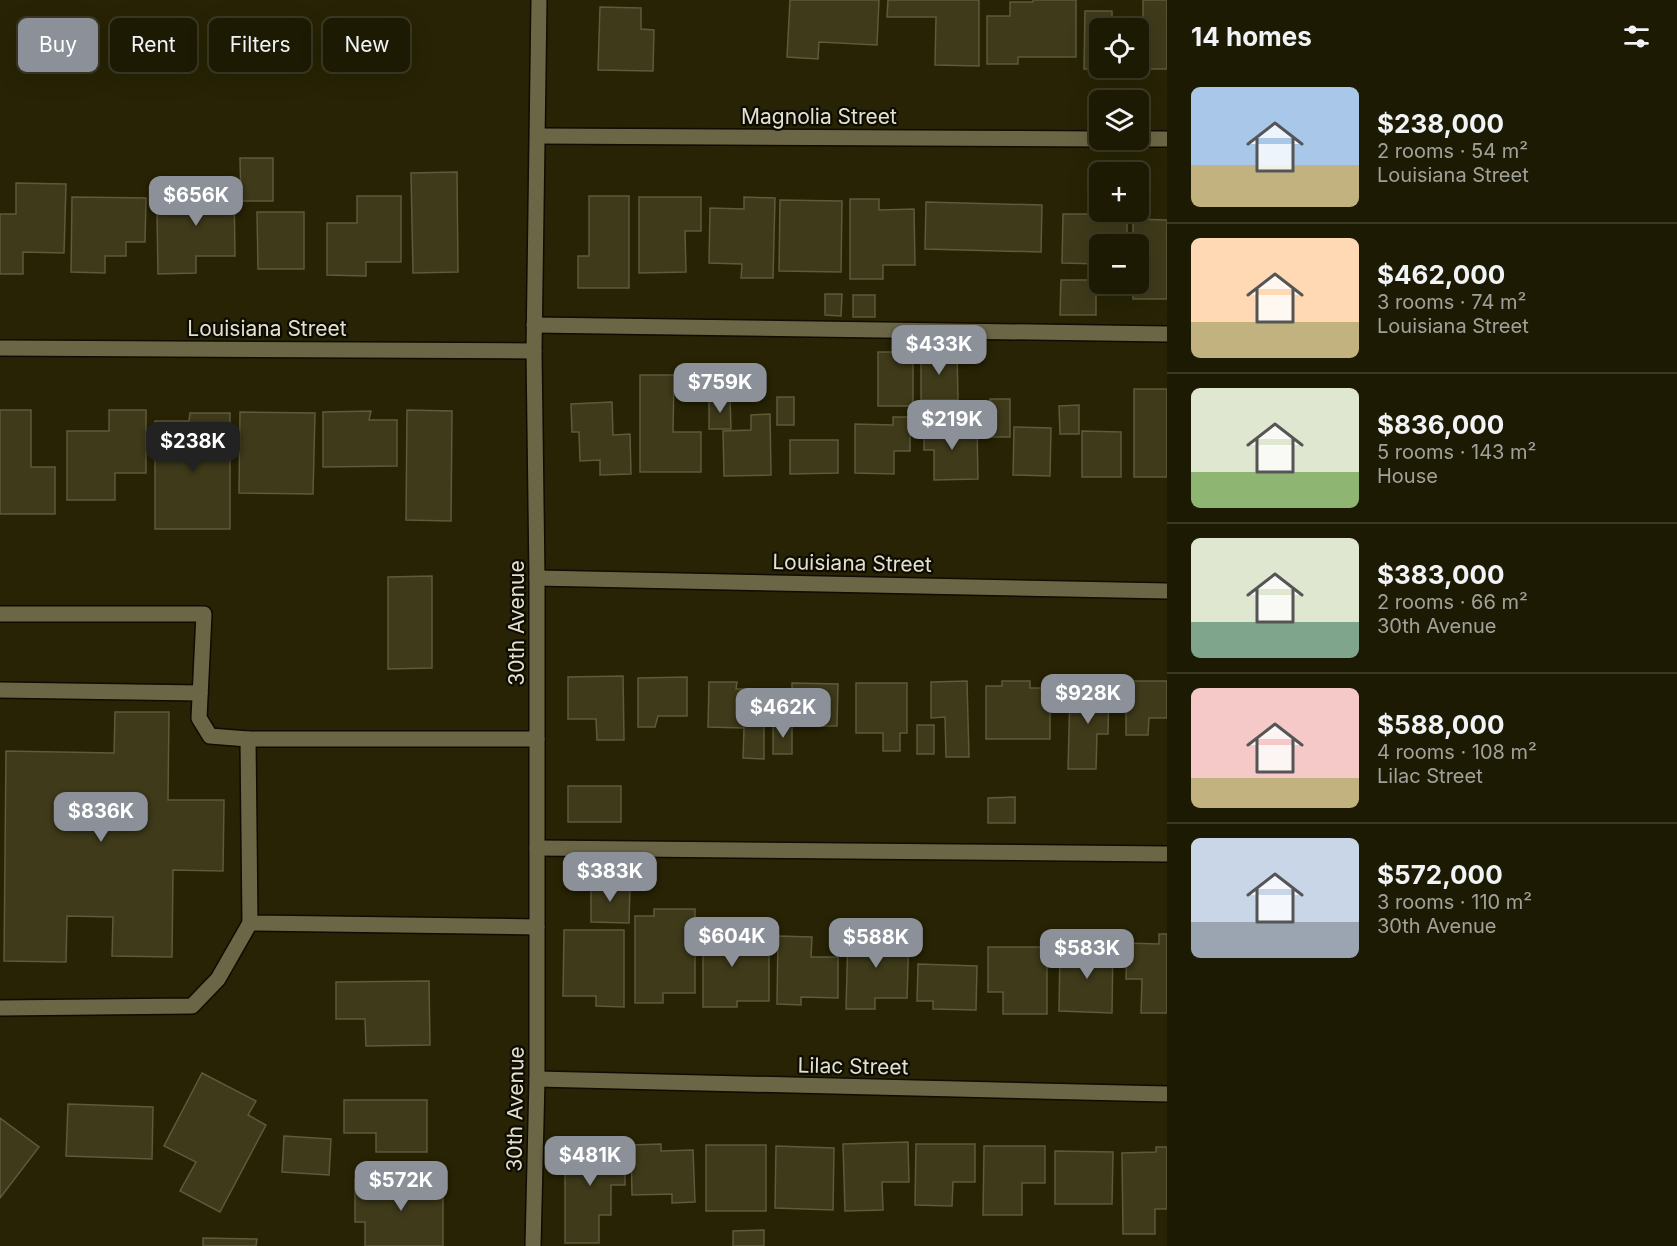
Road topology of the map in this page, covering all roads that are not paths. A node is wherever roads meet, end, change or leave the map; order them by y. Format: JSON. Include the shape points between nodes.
{"nodes":[{"id":1,"x":539,"y":0,"type":"edge"},
{"id":2,"x":538,"y":136,"type":"junction"},
{"id":3,"x":1089,"y":139,"type":"edge"},
{"id":4,"x":1149,"y":139,"type":"edge"},
{"id":5,"x":1167,"y":139,"type":"edge"},
{"id":6,"x":534,"y":325,"type":"junction"},
{"id":7,"x":1167,"y":334,"type":"edge"},
{"id":8,"x":0,"y":348,"type":"edge"},
{"id":9,"x":534,"y":351,"type":"junction"},
{"id":10,"x":537,"y":578,"type":"junction"},
{"id":11,"x":1167,"y":591,"type":"edge"},
{"id":12,"x":0,"y":614,"type":"edge"},
{"id":13,"x":0,"y":690,"type":"edge"},
{"id":14,"x":200,"y":693,"type":"junction"},
{"id":15,"x":248,"y":739,"type":"junction"},
{"id":16,"x":537,"y":739,"type":"junction"},
{"id":17,"x":537,"y":848,"type":"junction"},
{"id":18,"x":1167,"y":854,"type":"edge"},
{"id":19,"x":250,"y":923,"type":"junction"},
{"id":20,"x":537,"y":927,"type":"junction"},
{"id":21,"x":0,"y":1008,"type":"edge"},
{"id":22,"x":537,"y":1078,"type":"junction"},
{"id":23,"x":1167,"y":1095,"type":"edge"},
{"id":24,"x":533,"y":1246,"type":"edge"}],
"edges":[{"from":1,"to":2,"type":"street","name":"30th Avenue"},
{"from":2,"to":3,"type":"street","name":"Magnolia Street"},
{"from":2,"to":6,"type":"street","name":"30th Avenue"},
{"from":4,"to":5,"type":"street"},
{"from":6,"to":7,"type":"street"},
{"from":6,"to":9,"type":"street","name":"30th Avenue"},
{"from":8,"to":9,"type":"street","name":"Louisiana Street"},
{"from":9,"to":10,"type":"street","name":"30th Avenue"},
{"from":10,"to":11,"type":"street","name":"Louisiana Street"},
{"from":10,"to":16,"type":"street","name":"30th Avenue"},
{"from":12,"to":14,"type":"street","via":[[204,614]]},
{"from":13,"to":14,"type":"street"},
{"from":14,"to":15,"type":"street","via":[[199,718],[210,736]]},
{"from":15,"to":16,"type":"street"},
{"from":15,"to":19,"type":"street"},
{"from":16,"to":17,"type":"street","name":"30th Avenue"},
{"from":17,"to":18,"type":"street"},
{"from":17,"to":20,"type":"street","name":"30th Avenue"},
{"from":19,"to":20,"type":"street"},
{"from":19,"to":21,"type":"street","via":[[218,979],[192,1006]]},
{"from":20,"to":22,"type":"street","name":"30th Avenue"},
{"from":22,"to":23,"type":"street","name":"Lilac Street"},
{"from":22,"to":24,"type":"street","name":"30th Avenue"}]}
